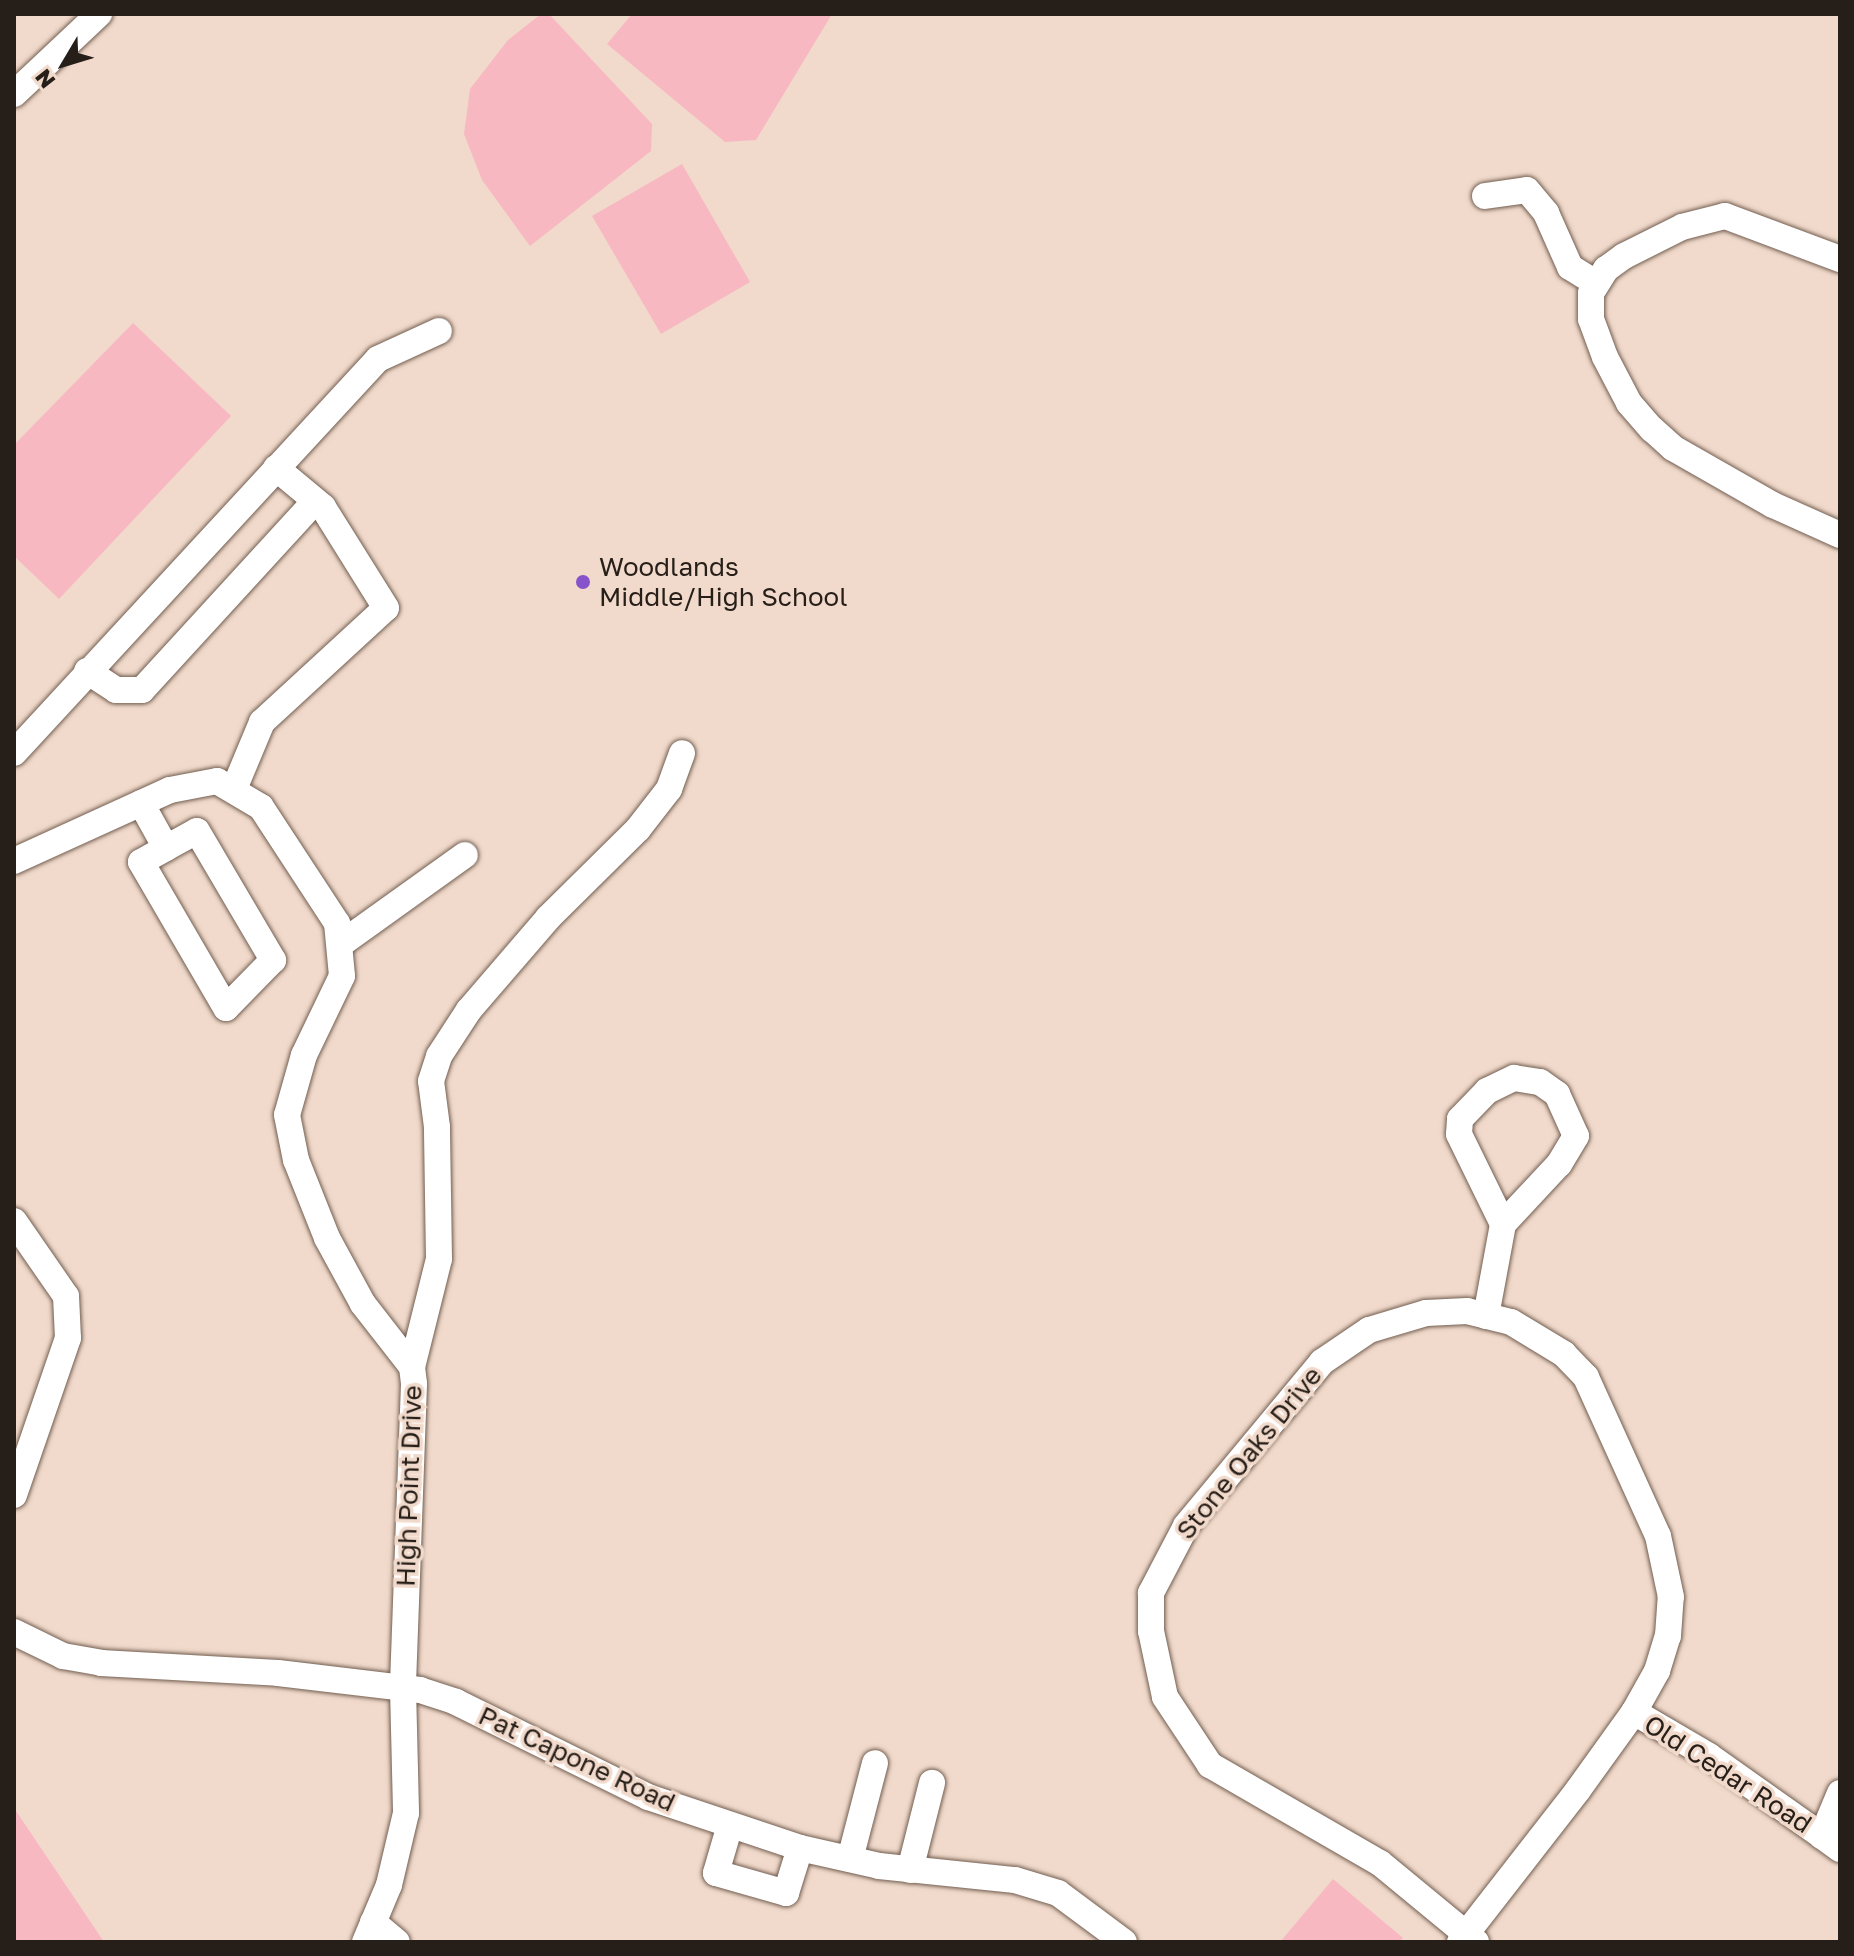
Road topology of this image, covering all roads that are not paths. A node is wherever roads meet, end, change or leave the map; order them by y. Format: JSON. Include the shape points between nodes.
{"nodes":[{"id":1,"x":99,"y":14,"type":"edge"},
{"id":2,"x":14,"y":94,"type":"edge"},
{"id":3,"x":1485,"y":196,"type":"dead end"},
{"id":4,"x":1840,"y":259,"type":"edge"},
{"id":5,"x":1594,"y":282,"type":"junction"},
{"id":6,"x":439,"y":331,"type":"dead end"},
{"id":7,"x":276,"y":468,"type":"junction"},
{"id":8,"x":315,"y":501,"type":"junction"},
{"id":9,"x":1840,"y":535,"type":"edge"},
{"id":10,"x":87,"y":671,"type":"junction"},
{"id":11,"x":14,"y":753,"type":"edge"},
{"id":12,"x":682,"y":753,"type":"dead end"},
{"id":13,"x":234,"y":789,"type":"junction"},
{"id":14,"x":141,"y":803,"type":"junction"},
{"id":15,"x":166,"y":848,"type":"junction"},
{"id":16,"x":465,"y":855,"type":"dead end"},
{"id":17,"x":14,"y":861,"type":"edge"},
{"id":18,"x":342,"y":943,"type":"junction"},
{"id":19,"x":14,"y":1221,"type":"edge"},
{"id":20,"x":1503,"y":1224,"type":"junction"},
{"id":21,"x":1486,"y":1316,"type":"junction"},
{"id":22,"x":412,"y":1367,"type":"junction"},
{"id":23,"x":14,"y":1495,"type":"edge"},
{"id":24,"x":14,"y":1632,"type":"edge"},
{"id":25,"x":403,"y":1688,"type":"junction"},
{"id":26,"x":1634,"y":1712,"type":"junction"},
{"id":27,"x":875,"y":1763,"type":"dead end"},
{"id":28,"x":932,"y":1783,"type":"dead end"},
{"id":29,"x":1840,"y":1793,"type":"edge"},
{"id":30,"x":730,"y":1825,"type":"junction"},
{"id":31,"x":1831,"y":1842,"type":"edge"},
{"id":32,"x":800,"y":1848,"type":"junction"},
{"id":33,"x":850,"y":1859,"type":"junction"},
{"id":34,"x":910,"y":1870,"type":"junction"},
{"id":35,"x":369,"y":1932,"type":"edge"},
{"id":36,"x":1468,"y":1939,"type":"edge"},
{"id":37,"x":397,"y":1942,"type":"edge"},
{"id":38,"x":1124,"y":1942,"type":"edge"}],
"edges":[{"from":1,"to":2,"type":"street"},
{"from":3,"to":5,"type":"street","via":[[1527,190],[1546,213],[1570,267]]},
{"from":4,"to":5,"type":"street","via":[[1725,216],[1682,227],[1624,256]]},
{"from":5,"to":9,"type":"street","via":[[1591,319],[1605,357],[1629,403],[1652,429],[1673,448],[1773,505]]},
{"from":6,"to":7,"type":"street","via":[[378,359]]},
{"from":7,"to":8,"type":"street"},
{"from":7,"to":10,"type":"street"},
{"from":8,"to":10,"type":"street","via":[[142,690],[116,690]]},
{"from":8,"to":13,"type":"street","via":[[386,608],[262,722]]},
{"from":10,"to":11,"type":"street"},
{"from":12,"to":22,"type":"street","via":[[669,789],[638,829],[538,930],[469,1010],[439,1056],[431,1081],[439,1259]]},
{"from":13,"to":14,"type":"street","name":"High Point Drive","via":[[217,781],[197,782]]},
{"from":13,"to":18,"type":"street","name":"High Point Drive","via":[[261,807],[285,838],[337,923]]},
{"from":14,"to":15,"type":"street"},
{"from":14,"to":17,"type":"street","name":"High Point Drive"},
{"from":15,"to":15,"type":"street","via":[[197,831],[273,960],[226,1008],[141,862]]},
{"from":16,"to":18,"type":"street"},
{"from":18,"to":22,"type":"street","name":"High Point Drive","via":[[342,976],[304,1055],[287,1115],[296,1160],[327,1238],[363,1304]]},
{"from":19,"to":23,"type":"street","via":[[66,1296],[68,1338]]},
{"from":20,"to":20,"type":"street","via":[[1459,1134],[1460,1119],[1487,1091],[1514,1078],[1540,1082],[1557,1094],[1576,1136],[1559,1164]]},
{"from":20,"to":21,"type":"street"},
{"from":21,"to":26,"type":"street","name":"Stone Oaks Drive","via":[[1511,1322],[1564,1354],[1586,1377],[1658,1536],[1671,1597],[1668,1636],[1657,1671]]},
{"from":21,"to":36,"type":"street","name":"Stone Oaks Drive","via":[[1467,1311],[1426,1313],[1369,1330],[1322,1362],[1186,1526],[1151,1593],[1155,1671],[1165,1697],[1210,1765],[1380,1863]]},
{"from":22,"to":25,"type":"street","name":"High Point Drive"},
{"from":24,"to":25,"type":"street","name":"Pat Capone Road","via":[[63,1656],[101,1663],[278,1673]]},
{"from":25,"to":30,"type":"street","name":"Pat Capone Road","via":[[456,1702],[648,1797]]},
{"from":25,"to":35,"type":"street","name":"High Point Drive","via":[[406,1813],[389,1885]]},
{"from":26,"to":31,"type":"street","name":"Old Cedar Road","via":[[1709,1756]]},
{"from":26,"to":36,"type":"street","name":"Stone Oaks Drive"},
{"from":27,"to":33,"type":"street"},
{"from":28,"to":34,"type":"street"},
{"from":29,"to":31,"type":"street","name":"Old Cedar Road"},
{"from":30,"to":32,"type":"street","name":"Pat Capone Road"},
{"from":30,"to":32,"type":"street","via":[[716,1873],[786,1893]]},
{"from":32,"to":33,"type":"street","name":"Pat Capone Road"},
{"from":33,"to":34,"type":"street","name":"Pat Capone Road"},
{"from":34,"to":38,"type":"street","name":"Pat Capone Road","via":[[1015,1880],[1058,1893]]},
{"from":35,"to":37,"type":"street"}]}
